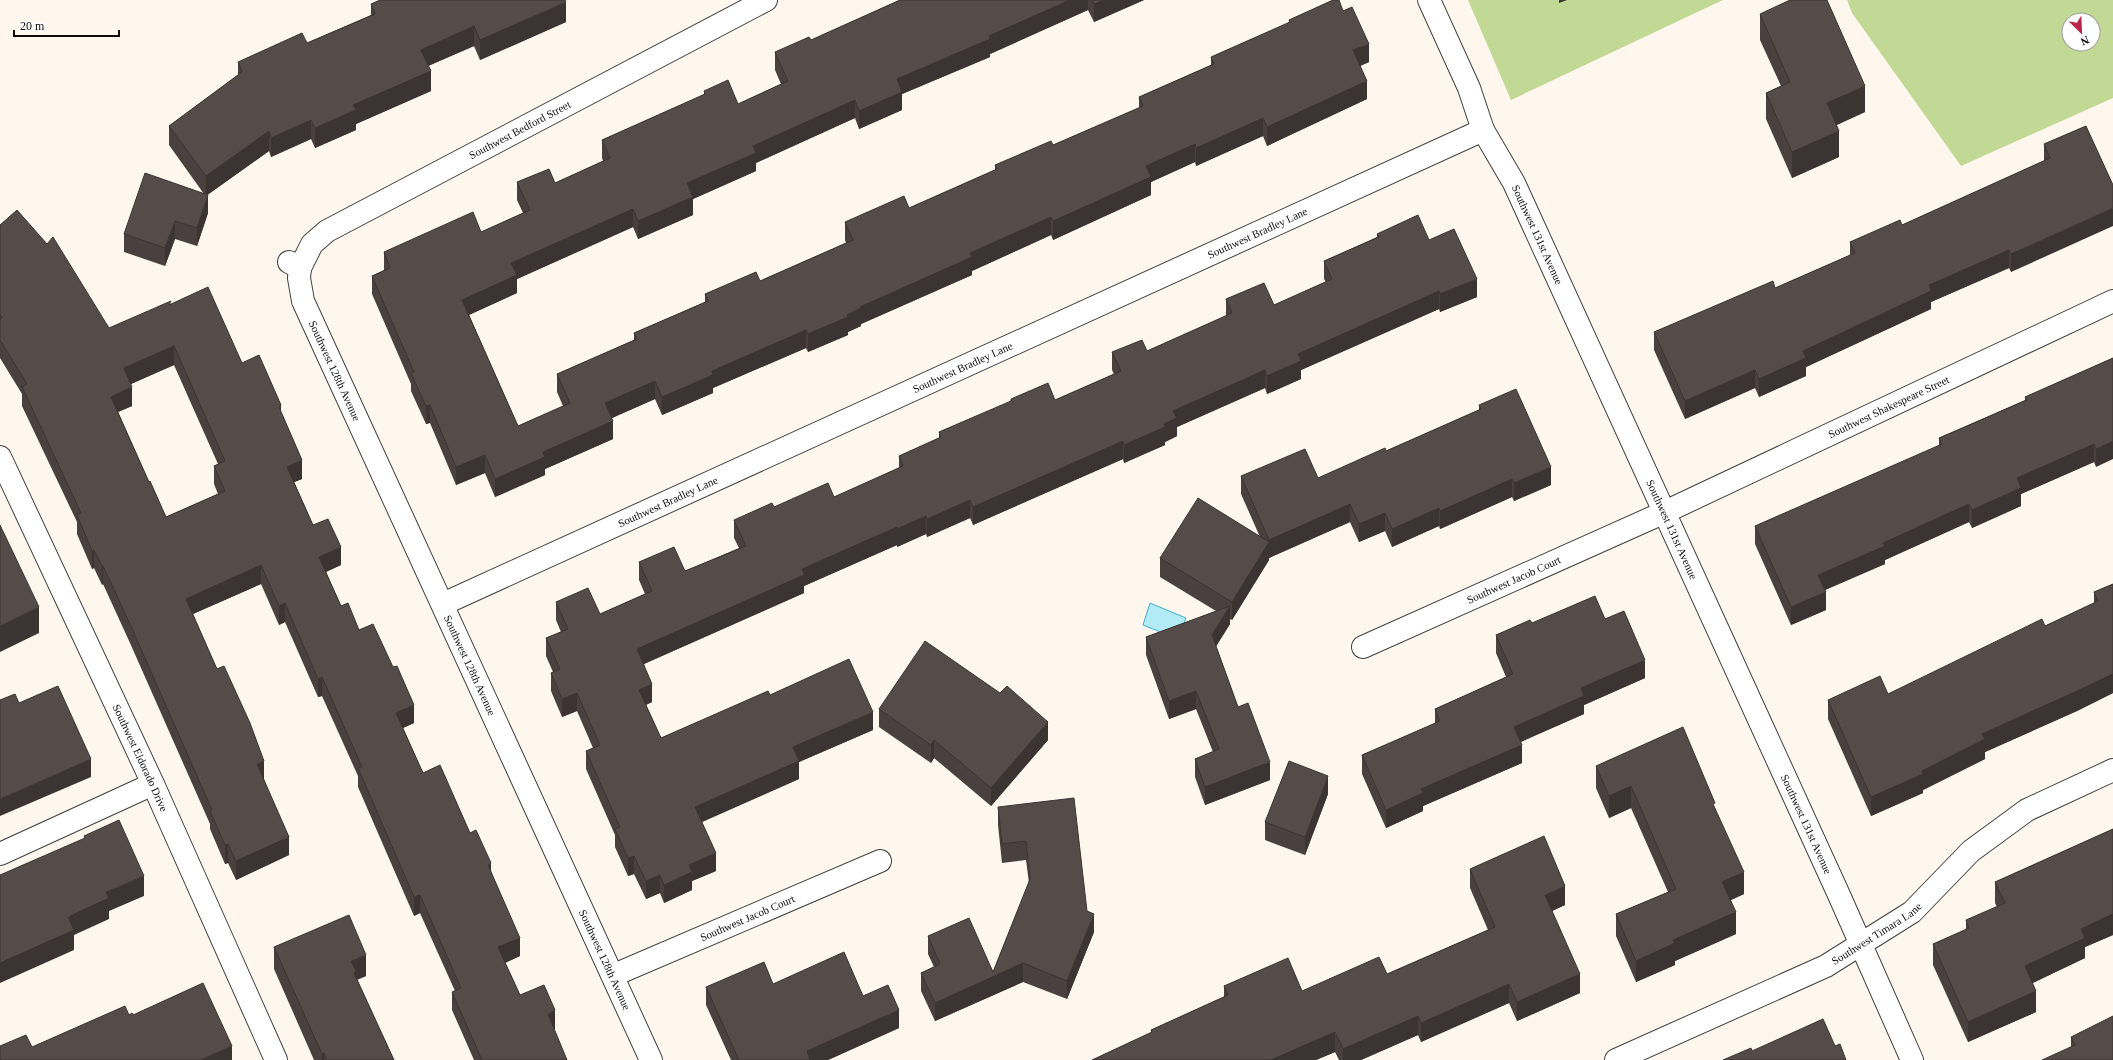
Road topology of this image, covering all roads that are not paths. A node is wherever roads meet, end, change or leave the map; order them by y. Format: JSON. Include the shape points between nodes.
{"nodes":[{"id":1,"x":766,"y":0,"type":"edge"},
{"id":2,"x":1429,"y":0,"type":"edge"},
{"id":3,"x":1482,"y":130,"type":"junction"},
{"id":4,"x":294,"y":265,"type":"joint"},
{"id":5,"x":2113,"y":301,"type":"edge"},
{"id":6,"x":0,"y":457,"type":"edge"},
{"id":7,"x":8,"y":496,"type":"edge"},
{"id":8,"x":1665,"y":512,"type":"junction"},
{"id":9,"x":443,"y":604,"type":"junction"},
{"id":10,"x":1363,"y":647,"type":"dead end"},
{"id":11,"x":2113,"y":770,"type":"edge"},
{"id":12,"x":153,"y":784,"type":"junction"},
{"id":13,"x":0,"y":854,"type":"edge"},
{"id":14,"x":880,"y":861,"type":"dead end"},
{"id":15,"x":1860,"y":944,"type":"junction"},
{"id":16,"x":614,"y":975,"type":"junction"},
{"id":17,"x":276,"y":1060,"type":"edge"},
{"id":18,"x":651,"y":1060,"type":"edge"},
{"id":19,"x":1616,"y":1060,"type":"edge"},
{"id":20,"x":1912,"y":1060,"type":"edge"}],
"edges":[{"from":1,"to":4,"type":"street","name":"Southwest Bedford Street","via":[[326,231]]},
{"from":2,"to":3,"type":"street","name":"Southwest 131st Avenue","via":[[1469,88]]},
{"from":3,"to":8,"type":"street","name":"Southwest 131st Avenue","via":[[1514,183]]},
{"from":3,"to":9,"type":"street","name":"Southwest Bradley Lane"},
{"from":4,"to":9,"type":"street","name":"Southwest 128th Avenue","via":[[303,301]]},
{"from":5,"to":8,"type":"street","name":"Southwest Shakespeare Street"},
{"from":6,"to":7,"type":"street","name":"Southwest Eldorado Drive"},
{"from":7,"to":12,"type":"street","name":"Southwest Eldorado Drive"},
{"from":8,"to":10,"type":"street","name":"Southwest Jacob Court"},
{"from":8,"to":15,"type":"street","name":"Southwest 131st Avenue"},
{"from":9,"to":16,"type":"street","name":"Southwest 128th Avenue"},
{"from":11,"to":15,"type":"street","name":"Southwest Timara Lane","via":[[2027,810],[1971,851],[1912,912]]},
{"from":12,"to":13,"type":"street"},
{"from":12,"to":17,"type":"street","name":"Southwest Eldorado Drive"},
{"from":14,"to":16,"type":"street","name":"Southwest Jacob Court"},
{"from":15,"to":19,"type":"street","name":"Southwest Timara Lane","via":[[1826,966]]},
{"from":15,"to":20,"type":"street","name":"Southwest 131st Avenue"},
{"from":16,"to":18,"type":"street","name":"Southwest 128th Avenue"}]}
